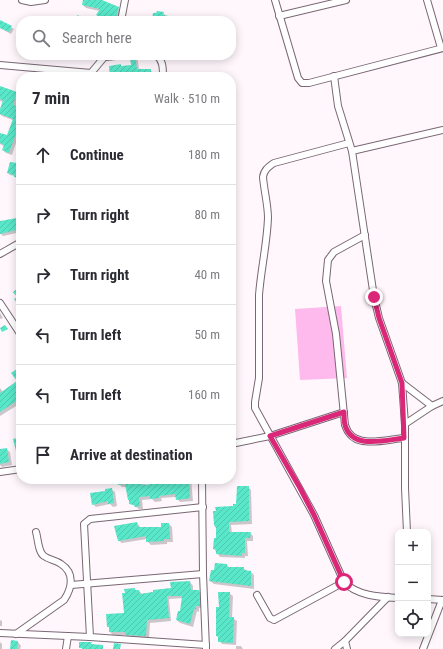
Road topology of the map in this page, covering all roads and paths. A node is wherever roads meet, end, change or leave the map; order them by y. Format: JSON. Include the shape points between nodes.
{"nodes":[{"id":1,"x":22,"y":0,"type":"edge"},
{"id":2,"x":45,"y":0,"type":"edge"},
{"id":3,"x":125,"y":0,"type":"edge"},
{"id":4,"x":275,"y":0,"type":"edge"},
{"id":5,"x":346,"y":0,"type":"edge"},
{"id":6,"x":427,"y":0,"type":"edge"},
{"id":7,"x":122,"y":16,"type":"edge"},
{"id":8,"x":280,"y":16,"type":"junction"},
{"id":9,"x":442,"y":48,"type":"edge"},
{"id":10,"x":103,"y":60,"type":"edge"},
{"id":11,"x":161,"y":60,"type":"edge"},
{"id":12,"x":0,"y":65,"type":"edge"},
{"id":13,"x":50,"y":72,"type":"edge"},
{"id":14,"x":95,"y":72,"type":"edge"},
{"id":15,"x":163,"y":72,"type":"edge"},
{"id":16,"x":334,"y":76,"type":"junction"},
{"id":17,"x":443,"y":130,"type":"edge"},
{"id":18,"x":349,"y":143,"type":"junction"},
{"id":19,"x":352,"y":151,"type":"junction"},
{"id":20,"x":365,"y":235,"type":"junction"},
{"id":21,"x":16,"y":245,"type":"edge"},
{"id":22,"x":0,"y":254,"type":"edge"},
{"id":23,"x":0,"y":303,"type":"edge"},
{"id":24,"x":16,"y":327,"type":"edge"},
{"id":25,"x":402,"y":383,"type":"junction"},
{"id":26,"x":442,"y":403,"type":"edge"},
{"id":27,"x":432,"y":406,"type":"junction"},
{"id":28,"x":344,"y":412,"type":"junction"},
{"id":29,"x":404,"y":424,"type":"junction"},
{"id":30,"x":270,"y":436,"type":"junction"},
{"id":31,"x":404,"y":438,"type":"junction"},
{"id":32,"x":236,"y":443,"type":"edge"},
{"id":33,"x":16,"y":470,"type":"edge"},
{"id":34,"x":0,"y":472,"type":"edge"},
{"id":35,"x":202,"y":484,"type":"edge"},
{"id":36,"x":203,"y":507,"type":"junction"},
{"id":37,"x":408,"y":529,"type":"edge"},
{"id":38,"x":36,"y":532,"type":"dead end"},
{"id":39,"x":203,"y":574,"type":"junction"},
{"id":40,"x":344,"y":582,"type":"junction"},
{"id":41,"x":87,"y":584,"type":"junction"},
{"id":42,"x":71,"y":585,"type":"junction"},
{"id":43,"x":257,"y":595,"type":"dead end"},
{"id":44,"x":388,"y":597,"type":"junction"},
{"id":45,"x":395,"y":598,"type":"edge"},
{"id":46,"x":431,"y":600,"type":"edge"},
{"id":47,"x":442,"y":600,"type":"edge"},
{"id":48,"x":0,"y":633,"type":"edge"},
{"id":49,"x":16,"y":634,"type":"junction"},
{"id":50,"x":68,"y":636,"type":"junction"},
{"id":51,"x":90,"y":637,"type":"junction"},
{"id":52,"x":345,"y":641,"type":"junction"},
{"id":53,"x":206,"y":647,"type":"edge"},
{"id":54,"x":66,"y":649,"type":"edge"},
{"id":55,"x":335,"y":649,"type":"edge"},
{"id":56,"x":347,"y":649,"type":"edge"},
{"id":57,"x":423,"y":649,"type":"edge"}],
"edges":[{"from":1,"to":2,"type":"street"},
{"from":3,"to":7,"type":"street"},
{"from":4,"to":8,"type":"street"},
{"from":5,"to":8,"type":"street"},
{"from":6,"to":9,"type":"street"},
{"from":8,"to":16,"type":"street","via":[[300,81],[309,83]]},
{"from":9,"to":16,"type":"street"},
{"from":10,"to":14,"type":"street"},
{"from":11,"to":15,"type":"street"},
{"from":12,"to":13,"type":"street"},
{"from":16,"to":18,"type":"street","via":[[338,106]]},
{"from":17,"to":19,"type":"street"},
{"from":18,"to":19,"type":"street"},
{"from":18,"to":30,"type":"street","via":[[274,163],[263,173],[268,216],[259,289],[259,378],[255,408]]},
{"from":19,"to":20,"type":"street"},
{"from":20,"to":25,"type":"street","via":[[379,318]]},
{"from":20,"to":28,"type":"street","via":[[334,252],[328,260],[326,281],[336,334]]},
{"from":21,"to":22,"type":"street"},
{"from":23,"to":24,"type":"street"},
{"from":25,"to":27,"type":"street"},
{"from":25,"to":29,"type":"street"},
{"from":26,"to":27,"type":"street"},
{"from":27,"to":29,"type":"street"},
{"from":28,"to":30,"type":"street"},
{"from":28,"to":31,"type":"street","via":[[348,433],[358,440],[368,442]]},
{"from":29,"to":31,"type":"street"},
{"from":30,"to":32,"type":"street"},
{"from":30,"to":40,"type":"street","via":[[314,515]]},
{"from":31,"to":37,"type":"street"},
{"from":33,"to":34,"type":"street"},
{"from":35,"to":36,"type":"street"},
{"from":36,"to":39,"type":"street"},
{"from":36,"to":41,"type":"street","via":[[86,521],[84,524]]},
{"from":38,"to":42,"type":"street","via":[[43,556],[61,563],[68,570]]},
{"from":39,"to":41,"type":"street"},
{"from":39,"to":53,"type":"street"},
{"from":40,"to":43,"type":"street","via":[[274,620],[270,618]]},
{"from":40,"to":44,"type":"street","via":[[361,593]]},
{"from":41,"to":42,"type":"street"},
{"from":41,"to":51,"type":"street"},
{"from":42,"to":49,"type":"street","via":[[64,600]]},
{"from":44,"to":45,"type":"street"},
{"from":44,"to":52,"type":"street"},
{"from":46,"to":47,"type":"street"},
{"from":47,"to":57,"type":"street"},
{"from":48,"to":49,"type":"street"},
{"from":49,"to":50,"type":"street"},
{"from":50,"to":51,"type":"street"},
{"from":50,"to":54,"type":"street"},
{"from":51,"to":53,"type":"street"},
{"from":52,"to":55,"type":"street"},
{"from":52,"to":56,"type":"street"}]}
